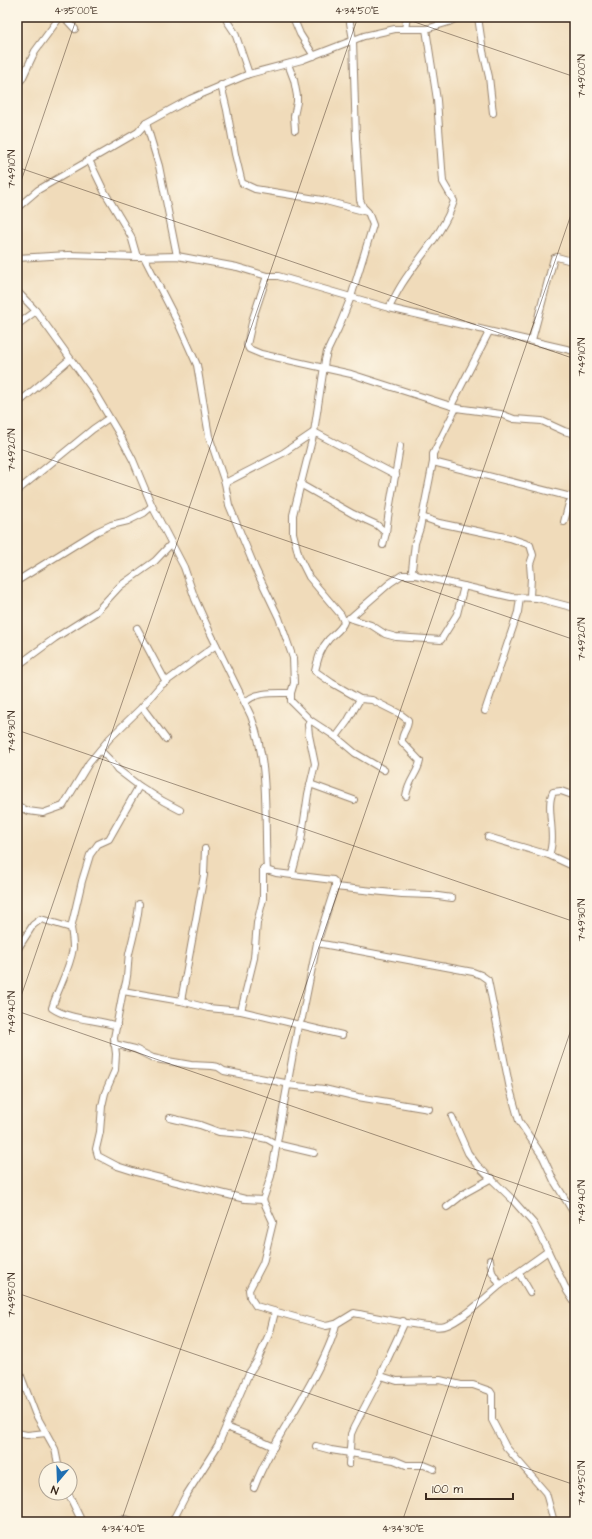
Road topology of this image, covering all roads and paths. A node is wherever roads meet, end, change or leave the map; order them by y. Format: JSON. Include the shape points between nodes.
{"nodes":[{"id":1,"x":60,"y":17,"type":"edge"},
{"id":2,"x":64,"y":17,"type":"edge"},
{"id":3,"x":293,"y":17,"type":"edge"},
{"id":4,"x":349,"y":17,"type":"edge"},
{"id":5,"x":407,"y":17,"type":"edge"},
{"id":6,"x":459,"y":17,"type":"edge"},
{"id":7,"x":478,"y":17,"type":"edge"},
{"id":8,"x":227,"y":21,"type":"dead end"},
{"id":9,"x":75,"y":29,"type":"dead end"},
{"id":10,"x":405,"y":29,"type":"junction"},
{"id":11,"x":426,"y":29,"type":"junction"},
{"id":12,"x":353,"y":40,"type":"junction"},
{"id":13,"x":314,"y":56,"type":"junction"},
{"id":14,"x":288,"y":64,"type":"junction"},
{"id":15,"x":249,"y":74,"type":"junction"},
{"id":16,"x":17,"y":84,"type":"edge"},
{"id":17,"x":221,"y":85,"type":"junction"},
{"id":18,"x":492,"y":113,"type":"dead end"},
{"id":19,"x":146,"y":123,"type":"junction"},
{"id":20,"x":295,"y":130,"type":"dead end"},
{"id":21,"x":89,"y":160,"type":"junction"},
{"id":22,"x":17,"y":208,"type":"edge"},
{"id":23,"x":368,"y":212,"type":"junction"},
{"id":24,"x":178,"y":256,"type":"junction"},
{"id":25,"x":141,"y":257,"type":"junction"},
{"id":26,"x":17,"y":258,"type":"edge"},
{"id":27,"x":575,"y":262,"type":"edge"},
{"id":28,"x":267,"y":276,"type":"junction"},
{"id":29,"x":17,"y":291,"type":"edge"},
{"id":30,"x":351,"y":297,"type":"junction"},
{"id":31,"x":389,"y":308,"type":"junction"},
{"id":32,"x":36,"y":311,"type":"junction"},
{"id":33,"x":17,"y":325,"type":"edge"},
{"id":34,"x":489,"y":332,"type":"junction"},
{"id":35,"x":532,"y":340,"type":"junction"},
{"id":36,"x":575,"y":351,"type":"edge"},
{"id":37,"x":70,"y":359,"type":"junction"},
{"id":38,"x":324,"y":368,"type":"junction"},
{"id":39,"x":17,"y":404,"type":"edge"},
{"id":40,"x":453,"y":407,"type":"junction"},
{"id":41,"x":109,"y":418,"type":"junction"},
{"id":42,"x":314,"y":432,"type":"junction"},
{"id":43,"x":575,"y":434,"type":"edge"},
{"id":44,"x":400,"y":446,"type":"dead end"},
{"id":45,"x":433,"y":462,"type":"junction"},
{"id":46,"x":396,"y":476,"type":"junction"},
{"id":47,"x":225,"y":483,"type":"junction"},
{"id":48,"x":300,"y":484,"type":"junction"},
{"id":49,"x":17,"y":491,"type":"edge"},
{"id":50,"x":574,"y":498,"type":"edge"},
{"id":51,"x":152,"y":506,"type":"junction"},
{"id":52,"x":422,"y":517,"type":"junction"},
{"id":53,"x":564,"y":522,"type":"dead end"},
{"id":54,"x":386,"y":533,"type":"junction"},
{"id":55,"x":171,"y":544,"type":"junction"},
{"id":56,"x":383,"y":545,"type":"dead end"},
{"id":57,"x":416,"y":575,"type":"junction"},
{"id":58,"x":17,"y":581,"type":"edge"},
{"id":59,"x":464,"y":586,"type":"junction"},
{"id":60,"x":530,"y":597,"type":"junction"},
{"id":61,"x":520,"y":598,"type":"junction"},
{"id":62,"x":575,"y":608,"type":"edge"},
{"id":63,"x":350,"y":618,"type":"junction"},
{"id":64,"x":343,"y":619,"type":"junction"},
{"id":65,"x":137,"y":628,"type":"dead end"},
{"id":66,"x":216,"y":646,"type":"junction"},
{"id":67,"x":17,"y":666,"type":"edge"},
{"id":68,"x":166,"y":682,"type":"junction"},
{"id":69,"x":291,"y":693,"type":"junction"},
{"id":70,"x":360,"y":699,"type":"junction"},
{"id":71,"x":245,"y":704,"type":"junction"},
{"id":72,"x":142,"y":707,"type":"junction"},
{"id":73,"x":485,"y":711,"type":"dead end"},
{"id":74,"x":310,"y":720,"type":"junction"},
{"id":75,"x":336,"y":737,"type":"junction"},
{"id":76,"x":166,"y":739,"type":"dead end"},
{"id":77,"x":100,"y":750,"type":"junction"},
{"id":78,"x":384,"y":770,"type":"dead end"},
{"id":79,"x":310,"y":784,"type":"junction"},
{"id":80,"x":140,"y":786,"type":"junction"},
{"id":81,"x":406,"y":796,"type":"dead end"},
{"id":82,"x":575,"y":796,"type":"edge"},
{"id":83,"x":354,"y":800,"type":"dead end"},
{"id":84,"x":17,"y":806,"type":"edge"},
{"id":85,"x":180,"y":810,"type":"dead end"},
{"id":86,"x":488,"y":838,"type":"dead end"},
{"id":87,"x":205,"y":849,"type":"dead end"},
{"id":88,"x":548,"y":854,"type":"junction"},
{"id":89,"x":575,"y":867,"type":"edge"},
{"id":90,"x":263,"y":869,"type":"junction"},
{"id":91,"x":292,"y":874,"type":"junction"},
{"id":92,"x":335,"y":887,"type":"junction"},
{"id":93,"x":452,"y":898,"type":"dead end"},
{"id":94,"x":140,"y":904,"type":"dead end"},
{"id":95,"x":71,"y":928,"type":"junction"},
{"id":96,"x":317,"y":943,"type":"junction"},
{"id":97,"x":17,"y":950,"type":"edge"},
{"id":98,"x":123,"y":991,"type":"junction"},
{"id":99,"x":181,"y":1001,"type":"junction"},
{"id":100,"x":241,"y":1011,"type":"junction"},
{"id":101,"x":117,"y":1026,"type":"junction"},
{"id":102,"x":298,"y":1026,"type":"junction"},
{"id":103,"x":342,"y":1036,"type":"dead end"},
{"id":104,"x":114,"y":1044,"type":"junction"},
{"id":105,"x":287,"y":1085,"type":"junction"},
{"id":106,"x":429,"y":1109,"type":"dead end"},
{"id":107,"x":452,"y":1117,"type":"dead end"},
{"id":108,"x":170,"y":1118,"type":"dead end"},
{"id":109,"x":276,"y":1144,"type":"junction"},
{"id":110,"x":314,"y":1153,"type":"dead end"},
{"id":111,"x":492,"y":1178,"type":"junction"},
{"id":112,"x":263,"y":1200,"type":"junction"},
{"id":113,"x":447,"y":1207,"type":"dead end"},
{"id":114,"x":575,"y":1215,"type":"edge"},
{"id":115,"x":548,"y":1251,"type":"junction"},
{"id":116,"x":490,"y":1260,"type":"dead end"},
{"id":117,"x":519,"y":1273,"type":"junction"},
{"id":118,"x":500,"y":1285,"type":"junction"},
{"id":119,"x":530,"y":1292,"type":"dead end"},
{"id":120,"x":575,"y":1303,"type":"edge"},
{"id":121,"x":275,"y":1312,"type":"junction"},
{"id":122,"x":403,"y":1322,"type":"junction"},
{"id":123,"x":336,"y":1324,"type":"junction"},
{"id":124,"x":17,"y":1366,"type":"edge"},
{"id":125,"x":381,"y":1376,"type":"junction"},
{"id":126,"x":226,"y":1427,"type":"junction"},
{"id":127,"x":46,"y":1432,"type":"junction"},
{"id":128,"x":17,"y":1433,"type":"edge"},
{"id":129,"x":316,"y":1446,"type":"dead end"},
{"id":130,"x":274,"y":1448,"type":"junction"},
{"id":131,"x":350,"y":1453,"type":"junction"},
{"id":132,"x":57,"y":1461,"type":"edge"},
{"id":133,"x":349,"y":1464,"type":"dead end"},
{"id":134,"x":434,"y":1469,"type":"dead end"},
{"id":135,"x":254,"y":1488,"type":"dead end"},
{"id":136,"x":72,"y":1501,"type":"edge"},
{"id":137,"x":82,"y":1522,"type":"edge"},
{"id":138,"x":102,"y":1522,"type":"edge"},
{"id":139,"x":136,"y":1522,"type":"edge"},
{"id":140,"x":172,"y":1522,"type":"edge"},
{"id":141,"x":554,"y":1522,"type":"edge"}],
"edges":[{"from":1,"to":16,"type":"street","via":[[35,51]]},
{"from":2,"to":9,"type":"street"},
{"from":3,"to":13,"type":"street"},
{"from":4,"to":12,"type":"street"},
{"from":5,"to":10,"type":"street"},
{"from":6,"to":11,"type":"street"},
{"from":7,"to":18,"type":"street","via":[[489,77]]},
{"from":8,"to":15,"type":"street","via":[[238,39]]},
{"from":10,"to":11,"type":"street"},
{"from":10,"to":12,"type":"street","via":[[375,33]]},
{"from":11,"to":31,"type":"street","via":[[437,100],[443,182],[454,201],[430,245],[402,284]]},
{"from":12,"to":13,"type":"street"},
{"from":12,"to":23,"type":"street","via":[[360,200]]},
{"from":13,"to":14,"type":"street"},
{"from":14,"to":15,"type":"street"},
{"from":14,"to":20,"type":"street","via":[[297,96]]},
{"from":15,"to":17,"type":"street"},
{"from":17,"to":19,"type":"street"},
{"from":17,"to":23,"type":"street","via":[[242,184],[255,190],[322,200]]},
{"from":19,"to":21,"type":"street","via":[[138,132]]},
{"from":19,"to":24,"type":"street","via":[[159,166]]},
{"from":21,"to":22,"type":"street","via":[[38,190]]},
{"from":21,"to":25,"type":"street"},
{"from":23,"to":30,"type":"street","via":[[373,225]]},
{"from":24,"to":25,"type":"street"},
{"from":24,"to":28,"type":"street","via":[[237,267]]},
{"from":25,"to":26,"type":"street","via":[[68,255]]},
{"from":25,"to":47,"type":"street","via":[[179,325],[197,365],[209,436]]},
{"from":27,"to":35,"type":"street","via":[[554,258]]},
{"from":28,"to":30,"type":"street","via":[[278,276]]},
{"from":28,"to":38,"type":"street","via":[[247,345],[261,354]]},
{"from":29,"to":32,"type":"street"},
{"from":30,"to":31,"type":"street"},
{"from":30,"to":38,"type":"street","via":[[327,352]]},
{"from":31,"to":34,"type":"street"},
{"from":32,"to":33,"type":"street"},
{"from":32,"to":37,"type":"street"},
{"from":34,"to":35,"type":"street"},
{"from":34,"to":40,"type":"street"},
{"from":35,"to":36,"type":"street"},
{"from":37,"to":39,"type":"street"},
{"from":37,"to":41,"type":"street","via":[[93,390]]},
{"from":38,"to":40,"type":"street","via":[[351,374]]},
{"from":38,"to":42,"type":"street"},
{"from":40,"to":43,"type":"street","via":[[501,414],[514,419],[542,421]]},
{"from":40,"to":45,"type":"street","via":[[433,454]]},
{"from":41,"to":49,"type":"street"},
{"from":41,"to":51,"type":"street","via":[[133,460]]},
{"from":42,"to":46,"type":"street"},
{"from":42,"to":47,"type":"street","via":[[283,453]]},
{"from":42,"to":48,"type":"street"},
{"from":44,"to":46,"type":"street"},
{"from":45,"to":50,"type":"street"},
{"from":45,"to":52,"type":"street"},
{"from":46,"to":54,"type":"street"},
{"from":47,"to":69,"type":"street","via":[[229,505],[238,528],[289,642],[294,676],[294,688]]},
{"from":48,"to":54,"type":"street","via":[[377,525]]},
{"from":48,"to":64,"type":"street","via":[[292,525],[299,557],[309,577]]},
{"from":50,"to":53,"type":"street","via":[[569,503]]},
{"from":51,"to":55,"type":"street"},
{"from":51,"to":58,"type":"street","via":[[128,521],[96,532]]},
{"from":52,"to":57,"type":"street","via":[[415,543],[412,570]]},
{"from":52,"to":60,"type":"street","via":[[530,545],[533,555],[530,564]]},
{"from":54,"to":56,"type":"street"},
{"from":55,"to":66,"type":"street","via":[[184,567]]},
{"from":55,"to":67,"type":"street","via":[[155,561],[120,586],[96,612]]},
{"from":57,"to":59,"type":"street"},
{"from":57,"to":63,"type":"street","via":[[402,576],[390,583]]},
{"from":59,"to":61,"type":"street"},
{"from":59,"to":63,"type":"street","via":[[457,614],[441,640],[396,637]]},
{"from":60,"to":61,"type":"street"},
{"from":60,"to":62,"type":"street"},
{"from":61,"to":73,"type":"street","via":[[518,612]]},
{"from":63,"to":64,"type":"street"},
{"from":64,"to":70,"type":"street","via":[[342,627],[320,650],[315,671]]},
{"from":65,"to":68,"type":"street"},
{"from":66,"to":68,"type":"street"},
{"from":66,"to":71,"type":"street"},
{"from":68,"to":72,"type":"street"},
{"from":69,"to":71,"type":"street","via":[[255,696]]},
{"from":69,"to":74,"type":"street","via":[[291,701]]},
{"from":70,"to":75,"type":"street"},
{"from":70,"to":81,"type":"street","via":[[372,700],[408,720],[402,742],[420,760]]},
{"from":71,"to":90,"type":"street","via":[[256,731],[265,788],[267,871]]},
{"from":72,"to":76,"type":"street"},
{"from":72,"to":77,"type":"street"},
{"from":74,"to":75,"type":"street"},
{"from":74,"to":79,"type":"street","via":[[309,735],[315,764]]},
{"from":75,"to":78,"type":"street","via":[[355,753]]},
{"from":77,"to":80,"type":"street","via":[[117,769]]},
{"from":77,"to":84,"type":"street","via":[[89,763],[63,806],[43,813]]},
{"from":79,"to":83,"type":"street"},
{"from":79,"to":91,"type":"street","via":[[301,841]]},
{"from":80,"to":85,"type":"street"},
{"from":80,"to":95,"type":"street","via":[[108,839],[98,844],[90,855]]},
{"from":82,"to":88,"type":"street","via":[[561,791],[552,792],[552,845]]},
{"from":86,"to":88,"type":"street"},
{"from":87,"to":99,"type":"street","via":[[204,875]]},
{"from":88,"to":89,"type":"street"},
{"from":90,"to":91,"type":"street"},
{"from":90,"to":100,"type":"street","via":[[263,898],[257,922],[257,937]]},
{"from":91,"to":92,"type":"street","via":[[333,880]]},
{"from":92,"to":93,"type":"street"},
{"from":92,"to":96,"type":"street"},
{"from":94,"to":98,"type":"street"},
{"from":95,"to":97,"type":"street","via":[[41,919],[32,925]]},
{"from":95,"to":101,"type":"street","via":[[73,948],[52,1008],[60,1014],[103,1021]]},
{"from":96,"to":102,"type":"street","via":[[302,1018]]},
{"from":96,"to":114,"type":"street","via":[[437,964],[473,972],[488,980],[519,1121],[543,1157]]},
{"from":98,"to":99,"type":"street"},
{"from":98,"to":101,"type":"street"},
{"from":99,"to":100,"type":"street","via":[[208,1008]]},
{"from":100,"to":102,"type":"street"},
{"from":101,"to":104,"type":"street"},
{"from":102,"to":103,"type":"street"},
{"from":102,"to":105,"type":"street"},
{"from":104,"to":105,"type":"street","via":[[138,1050],[153,1058],[218,1067],[224,1071],[265,1078]]},
{"from":104,"to":112,"type":"street","via":[[115,1070],[102,1106],[96,1149],[98,1156],[116,1166],[136,1172],[245,1199]]},
{"from":105,"to":106,"type":"street"},
{"from":105,"to":109,"type":"street"},
{"from":107,"to":111,"type":"street","via":[[468,1153]]},
{"from":108,"to":109,"type":"street","via":[[219,1132],[267,1139]]},
{"from":109,"to":110,"type":"street"},
{"from":109,"to":112,"type":"street","via":[[271,1176]]},
{"from":111,"to":113,"type":"street","via":[[465,1193]]},
{"from":111,"to":115,"type":"street","via":[[534,1224]]},
{"from":112,"to":121,"type":"street","via":[[273,1222],[263,1263],[249,1290],[256,1306]]},
{"from":115,"to":117,"type":"street"},
{"from":115,"to":120,"type":"street"},
{"from":116,"to":118,"type":"street","via":[[492,1272]]},
{"from":117,"to":118,"type":"street"},
{"from":117,"to":119,"type":"street"},
{"from":118,"to":122,"type":"street","via":[[465,1314],[445,1326]]},
{"from":121,"to":123,"type":"street","via":[[326,1326]]},
{"from":121,"to":126,"type":"street","via":[[270,1332]]},
{"from":122,"to":123,"type":"street","via":[[354,1313]]},
{"from":122,"to":125,"type":"street"},
{"from":123,"to":130,"type":"street","via":[[335,1334],[311,1384]]},
{"from":124,"to":127,"type":"street","via":[[35,1413]]},
{"from":125,"to":131,"type":"street","via":[[351,1434]]},
{"from":125,"to":141,"type":"street","via":[[397,1381],[440,1380],[474,1385],[490,1391],[492,1420],[506,1447],[546,1493]]},
{"from":126,"to":130,"type":"street"},
{"from":126,"to":140,"type":"street"},
{"from":127,"to":128,"type":"street","via":[[27,1435]]},
{"from":127,"to":132,"type":"street","via":[[55,1449]]},
{"from":129,"to":131,"type":"street"},
{"from":130,"to":135,"type":"street"},
{"from":131,"to":133,"type":"street"},
{"from":131,"to":134,"type":"street","via":[[394,1460],[406,1465],[424,1465]]},
{"from":136,"to":137,"type":"street"},
{"from":138,"to":139,"type":"street","via":[[125,1519]]}]}
